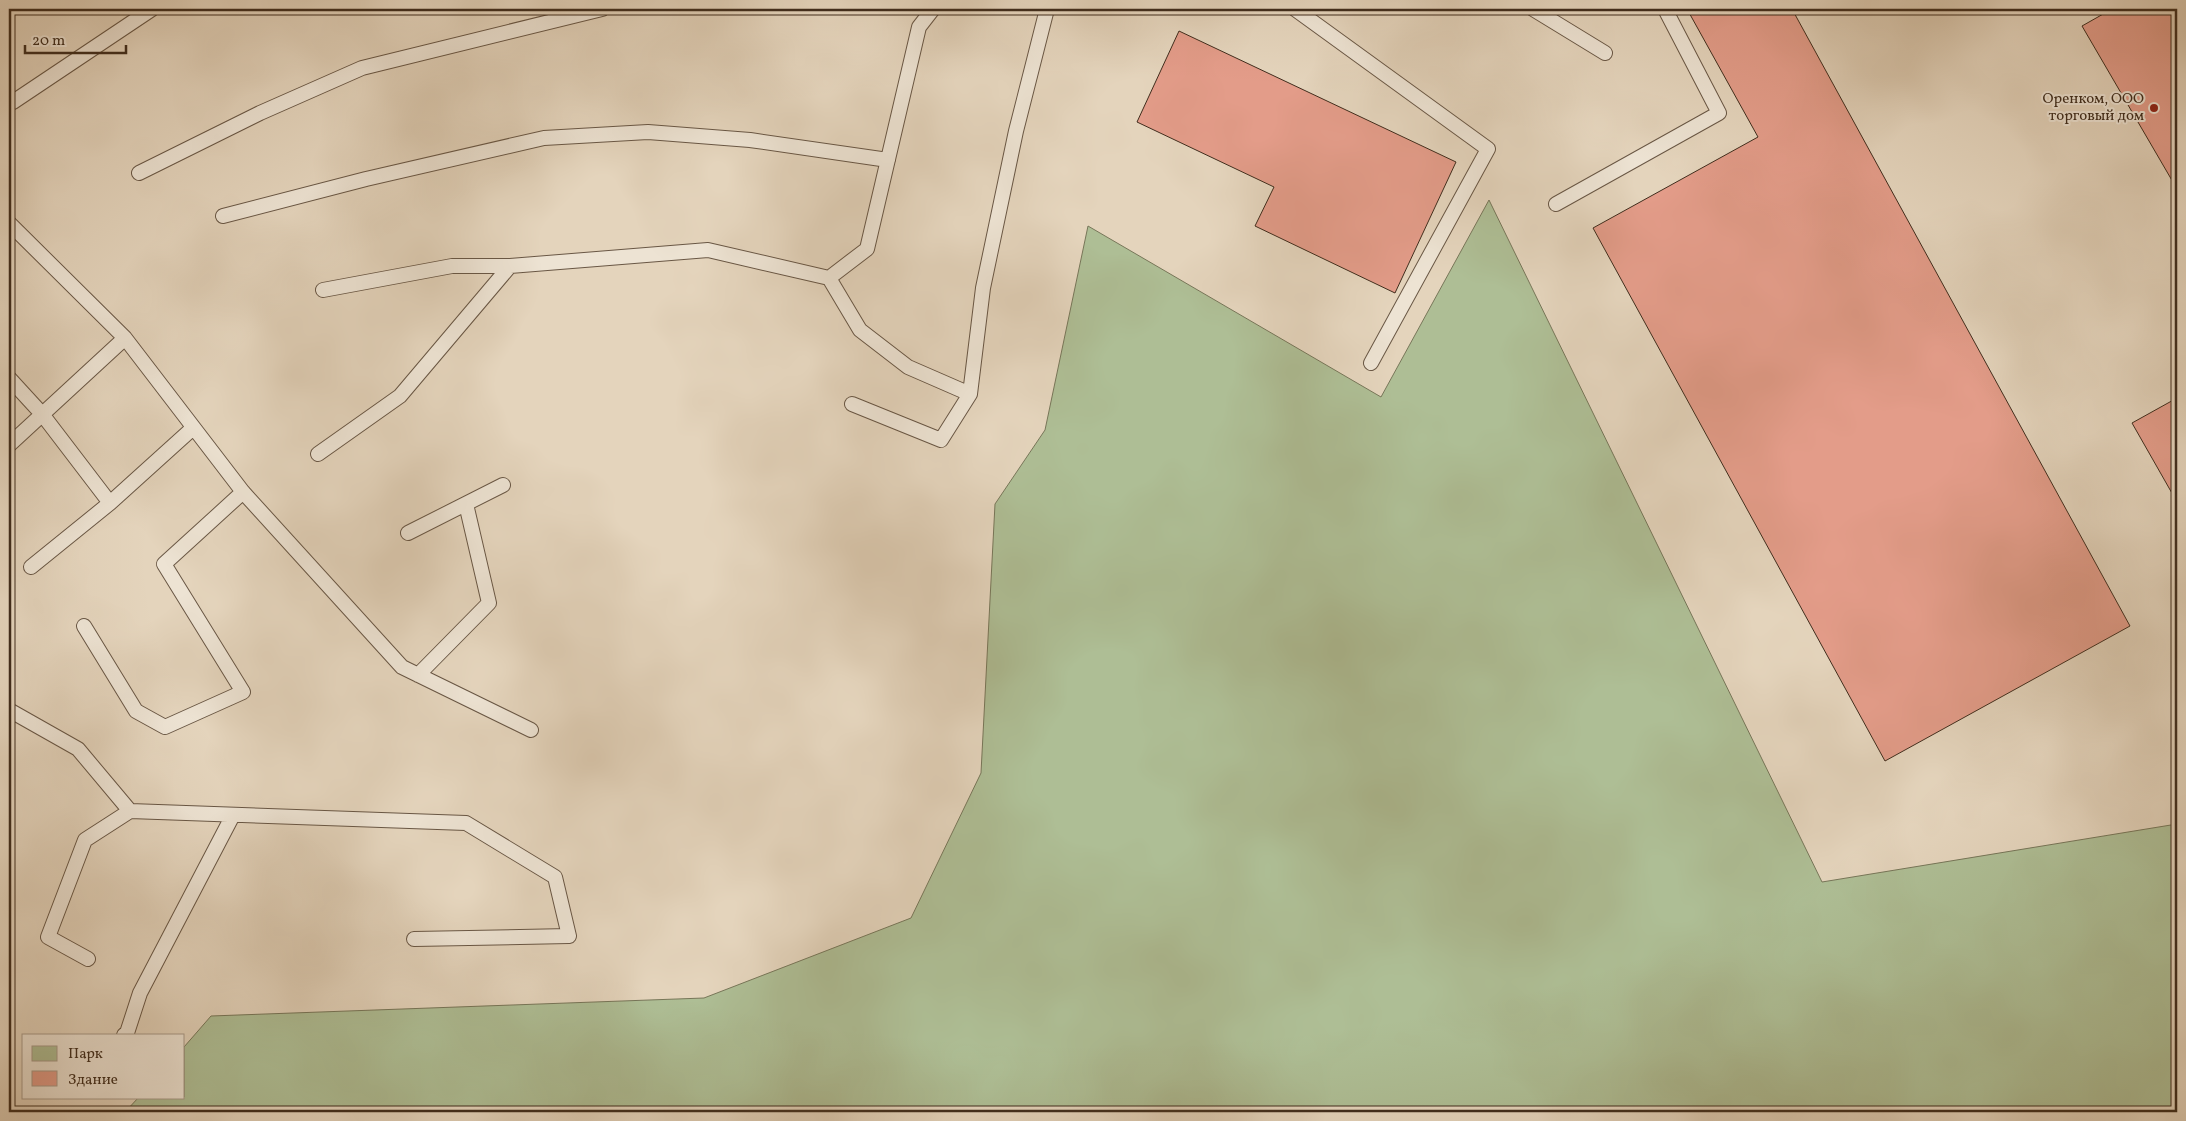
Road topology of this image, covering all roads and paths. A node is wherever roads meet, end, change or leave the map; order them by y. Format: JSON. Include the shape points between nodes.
{"nodes":[{"id":1,"x":152,"y":9,"type":"edge"},
{"id":2,"x":602,"y":9,"type":"edge"},
{"id":3,"x":933,"y":9,"type":"edge"},
{"id":4,"x":1046,"y":9,"type":"edge"},
{"id":5,"x":1295,"y":9,"type":"edge"},
{"id":6,"x":1533,"y":9,"type":"edge"},
{"id":7,"x":1665,"y":9,"type":"edge"},
{"id":8,"x":1606,"y":53,"type":"dead end"},
{"id":9,"x":13,"y":102,"type":"dead end"},
{"id":10,"x":888,"y":160,"type":"junction"},
{"id":11,"x":139,"y":173,"type":"dead end"},
{"id":12,"x":1556,"y":204,"type":"dead end"},
{"id":13,"x":223,"y":216,"type":"dead end"},
{"id":14,"x":9,"y":223,"type":"edge"},
{"id":15,"x":510,"y":266,"type":"junction"},
{"id":16,"x":829,"y":278,"type":"junction"},
{"id":17,"x":323,"y":290,"type":"dead end"},
{"id":18,"x":125,"y":338,"type":"junction"},
{"id":19,"x":1371,"y":363,"type":"dead end"},
{"id":20,"x":9,"y":378,"type":"edge"},
{"id":21,"x":970,"y":394,"type":"junction"},
{"id":22,"x":852,"y":404,"type":"dead end"},
{"id":23,"x":42,"y":414,"type":"junction"},
{"id":24,"x":193,"y":428,"type":"junction"},
{"id":25,"x":9,"y":445,"type":"edge"},
{"id":26,"x":318,"y":454,"type":"dead end"},
{"id":27,"x":503,"y":485,"type":"dead end"},
{"id":28,"x":243,"y":492,"type":"junction"},
{"id":29,"x":110,"y":502,"type":"junction"},
{"id":30,"x":466,"y":504,"type":"junction"},
{"id":31,"x":408,"y":533,"type":"dead end"},
{"id":32,"x":31,"y":567,"type":"dead end"},
{"id":33,"x":84,"y":626,"type":"dead end"},
{"id":34,"x":418,"y":675,"type":"junction"},
{"id":35,"x":9,"y":710,"type":"edge"},
{"id":36,"x":531,"y":730,"type":"dead end"},
{"id":37,"x":130,"y":810,"type":"junction"},
{"id":38,"x":233,"y":814,"type":"junction"},
{"id":39,"x":414,"y":939,"type":"dead end"},
{"id":40,"x":88,"y":959,"type":"dead end"},
{"id":41,"x":126,"y":1034,"type":"edge"}],
"edges":[{"from":1,"to":9,"type":"lane"},
{"from":2,"to":11,"type":"lane","via":[[362,68],[260,113]]},
{"from":3,"to":10,"type":"lane","via":[[920,27]]},
{"from":4,"to":21,"type":"lane","via":[[983,288]]},
{"from":5,"to":19,"type":"lane","via":[[1488,149]]},
{"from":6,"to":8,"type":"lane"},
{"from":7,"to":12,"type":"lane","via":[[1719,113]]},
{"from":10,"to":13,"type":"lane","via":[[750,140],[648,132],[544,138]]},
{"from":10,"to":16,"type":"lane","via":[[867,249]]},
{"from":14,"to":18,"type":"lane"},
{"from":15,"to":16,"type":"lane","via":[[708,250]]},
{"from":15,"to":17,"type":"lane","via":[[452,266]]},
{"from":15,"to":26,"type":"lane","via":[[400,396]]},
{"from":16,"to":21,"type":"lane","via":[[860,330],[908,367]]},
{"from":18,"to":23,"type":"lane"},
{"from":18,"to":24,"type":"lane"},
{"from":20,"to":23,"type":"lane"},
{"from":21,"to":22,"type":"lane","via":[[941,440]]},
{"from":23,"to":25,"type":"lane"},
{"from":23,"to":29,"type":"lane"},
{"from":24,"to":28,"type":"lane"},
{"from":24,"to":29,"type":"lane"},
{"from":27,"to":30,"type":"lane"},
{"from":28,"to":33,"type":"lane","via":[[164,564],[243,692],[165,727],[136,711]]},
{"from":28,"to":34,"type":"lane","via":[[402,667]]},
{"from":29,"to":32,"type":"lane"},
{"from":30,"to":31,"type":"lane"},
{"from":30,"to":34,"type":"lane","via":[[489,603]]},
{"from":34,"to":36,"type":"lane"},
{"from":35,"to":37,"type":"lane","via":[[78,748]]},
{"from":37,"to":38,"type":"lane"},
{"from":37,"to":40,"type":"lane","via":[[85,840],[48,937]]},
{"from":38,"to":39,"type":"lane","via":[[466,823],[555,877],[569,936]]},
{"from":38,"to":41,"type":"lane","via":[[140,993]]}]}
